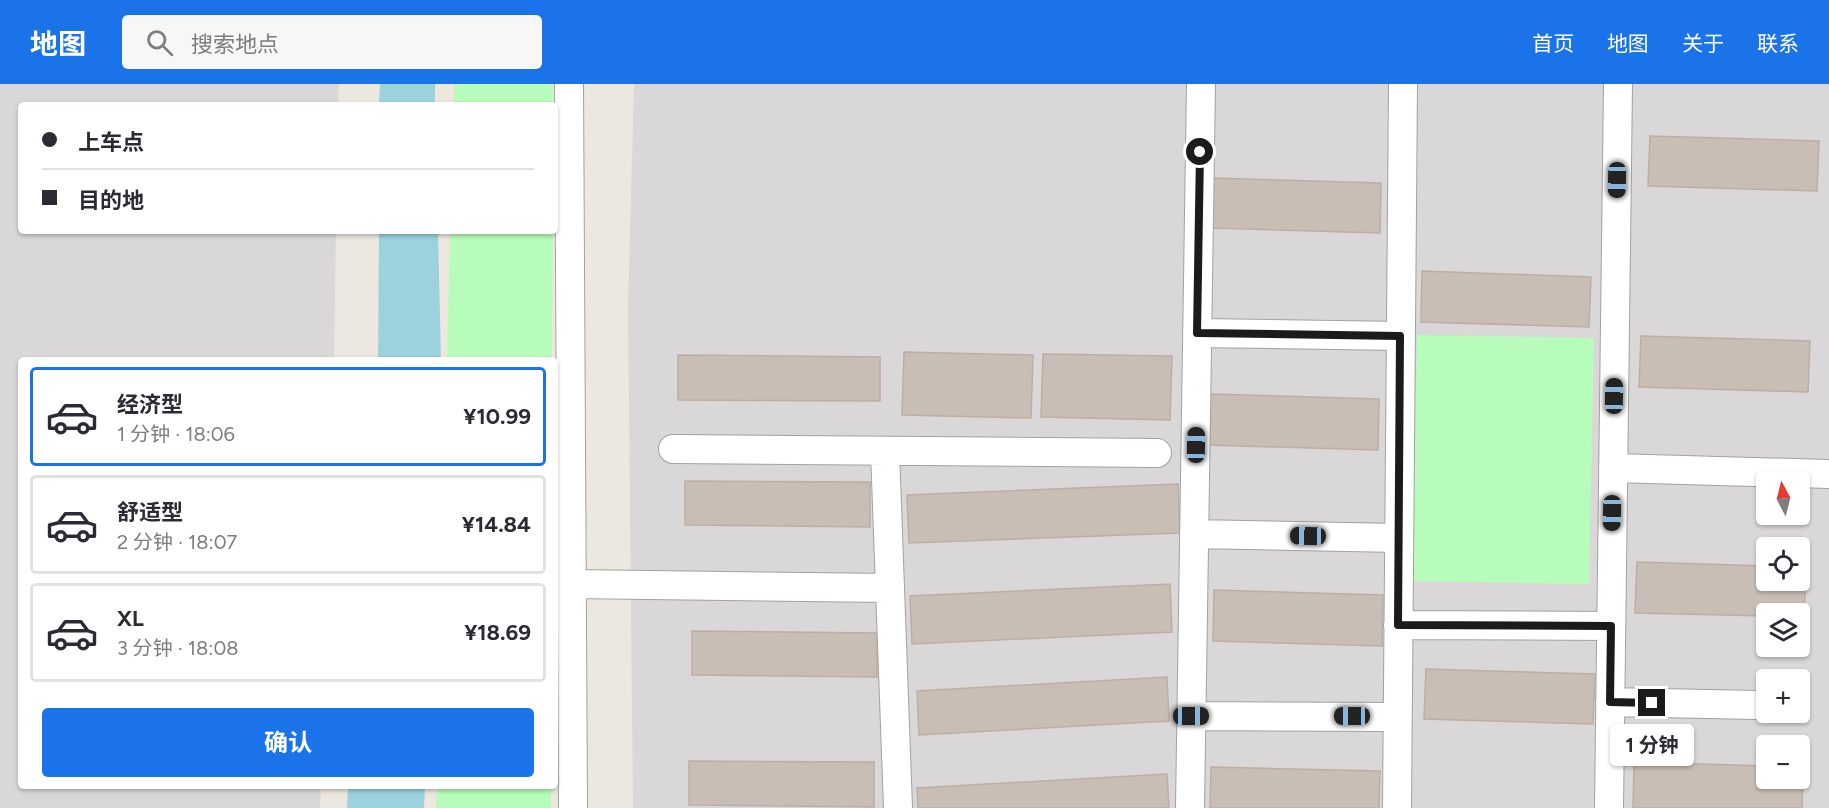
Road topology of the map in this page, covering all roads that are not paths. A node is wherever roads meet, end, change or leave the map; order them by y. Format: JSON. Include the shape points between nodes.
{"nodes":[{"id":1,"x":569,"y":84,"type":"edge"},
{"id":2,"x":1201,"y":84,"type":"edge"},
{"id":3,"x":1403,"y":84,"type":"edge"},
{"id":4,"x":1618,"y":84,"type":"edge"},
{"id":5,"x":1197,"y":333,"type":"junction"},
{"id":6,"x":1400,"y":336,"type":"junction"},
{"id":7,"x":673,"y":449,"type":"dead end"},
{"id":8,"x":885,"y":451,"type":"junction"},
{"id":9,"x":1157,"y":453,"type":"dead end"},
{"id":10,"x":1613,"y":468,"type":"junction"},
{"id":11,"x":1829,"y":474,"type":"edge"},
{"id":12,"x":1194,"y":534,"type":"junction"},
{"id":13,"x":1399,"y":538,"type":"junction"},
{"id":14,"x":572,"y":584,"type":"junction"},
{"id":15,"x":889,"y":588,"type":"junction"},
{"id":16,"x":1398,"y":625,"type":"junction"},
{"id":17,"x":1611,"y":626,"type":"junction"},
{"id":18,"x":1610,"y":702,"type":"junction"},
{"id":19,"x":1756,"y":705,"type":"edge"},
{"id":20,"x":1191,"y":716,"type":"junction"},
{"id":21,"x":1397,"y":717,"type":"junction"},
{"id":22,"x":573,"y":808,"type":"edge"},
{"id":23,"x":898,"y":808,"type":"edge"},
{"id":24,"x":1190,"y":808,"type":"edge"},
{"id":25,"x":1397,"y":808,"type":"edge"},
{"id":26,"x":1609,"y":808,"type":"edge"}],
"edges":[{"from":1,"to":14,"type":"street"},
{"from":2,"to":5,"type":"street"},
{"from":3,"to":6,"type":"street"},
{"from":4,"to":10,"type":"street"},
{"from":5,"to":6,"type":"street"},
{"from":5,"to":12,"type":"street"},
{"from":6,"to":13,"type":"street"},
{"from":7,"to":8,"type":"street"},
{"from":8,"to":9,"type":"street"},
{"from":8,"to":15,"type":"street"},
{"from":10,"to":11,"type":"street"},
{"from":10,"to":17,"type":"street"},
{"from":12,"to":13,"type":"street"},
{"from":12,"to":20,"type":"street"},
{"from":13,"to":16,"type":"street"},
{"from":14,"to":15,"type":"street"},
{"from":14,"to":22,"type":"street"},
{"from":15,"to":23,"type":"street"},
{"from":16,"to":17,"type":"street"},
{"from":16,"to":21,"type":"street"},
{"from":17,"to":18,"type":"street"},
{"from":18,"to":19,"type":"street"},
{"from":18,"to":26,"type":"street"},
{"from":20,"to":21,"type":"street"},
{"from":20,"to":24,"type":"street"},
{"from":21,"to":25,"type":"street"}]}
